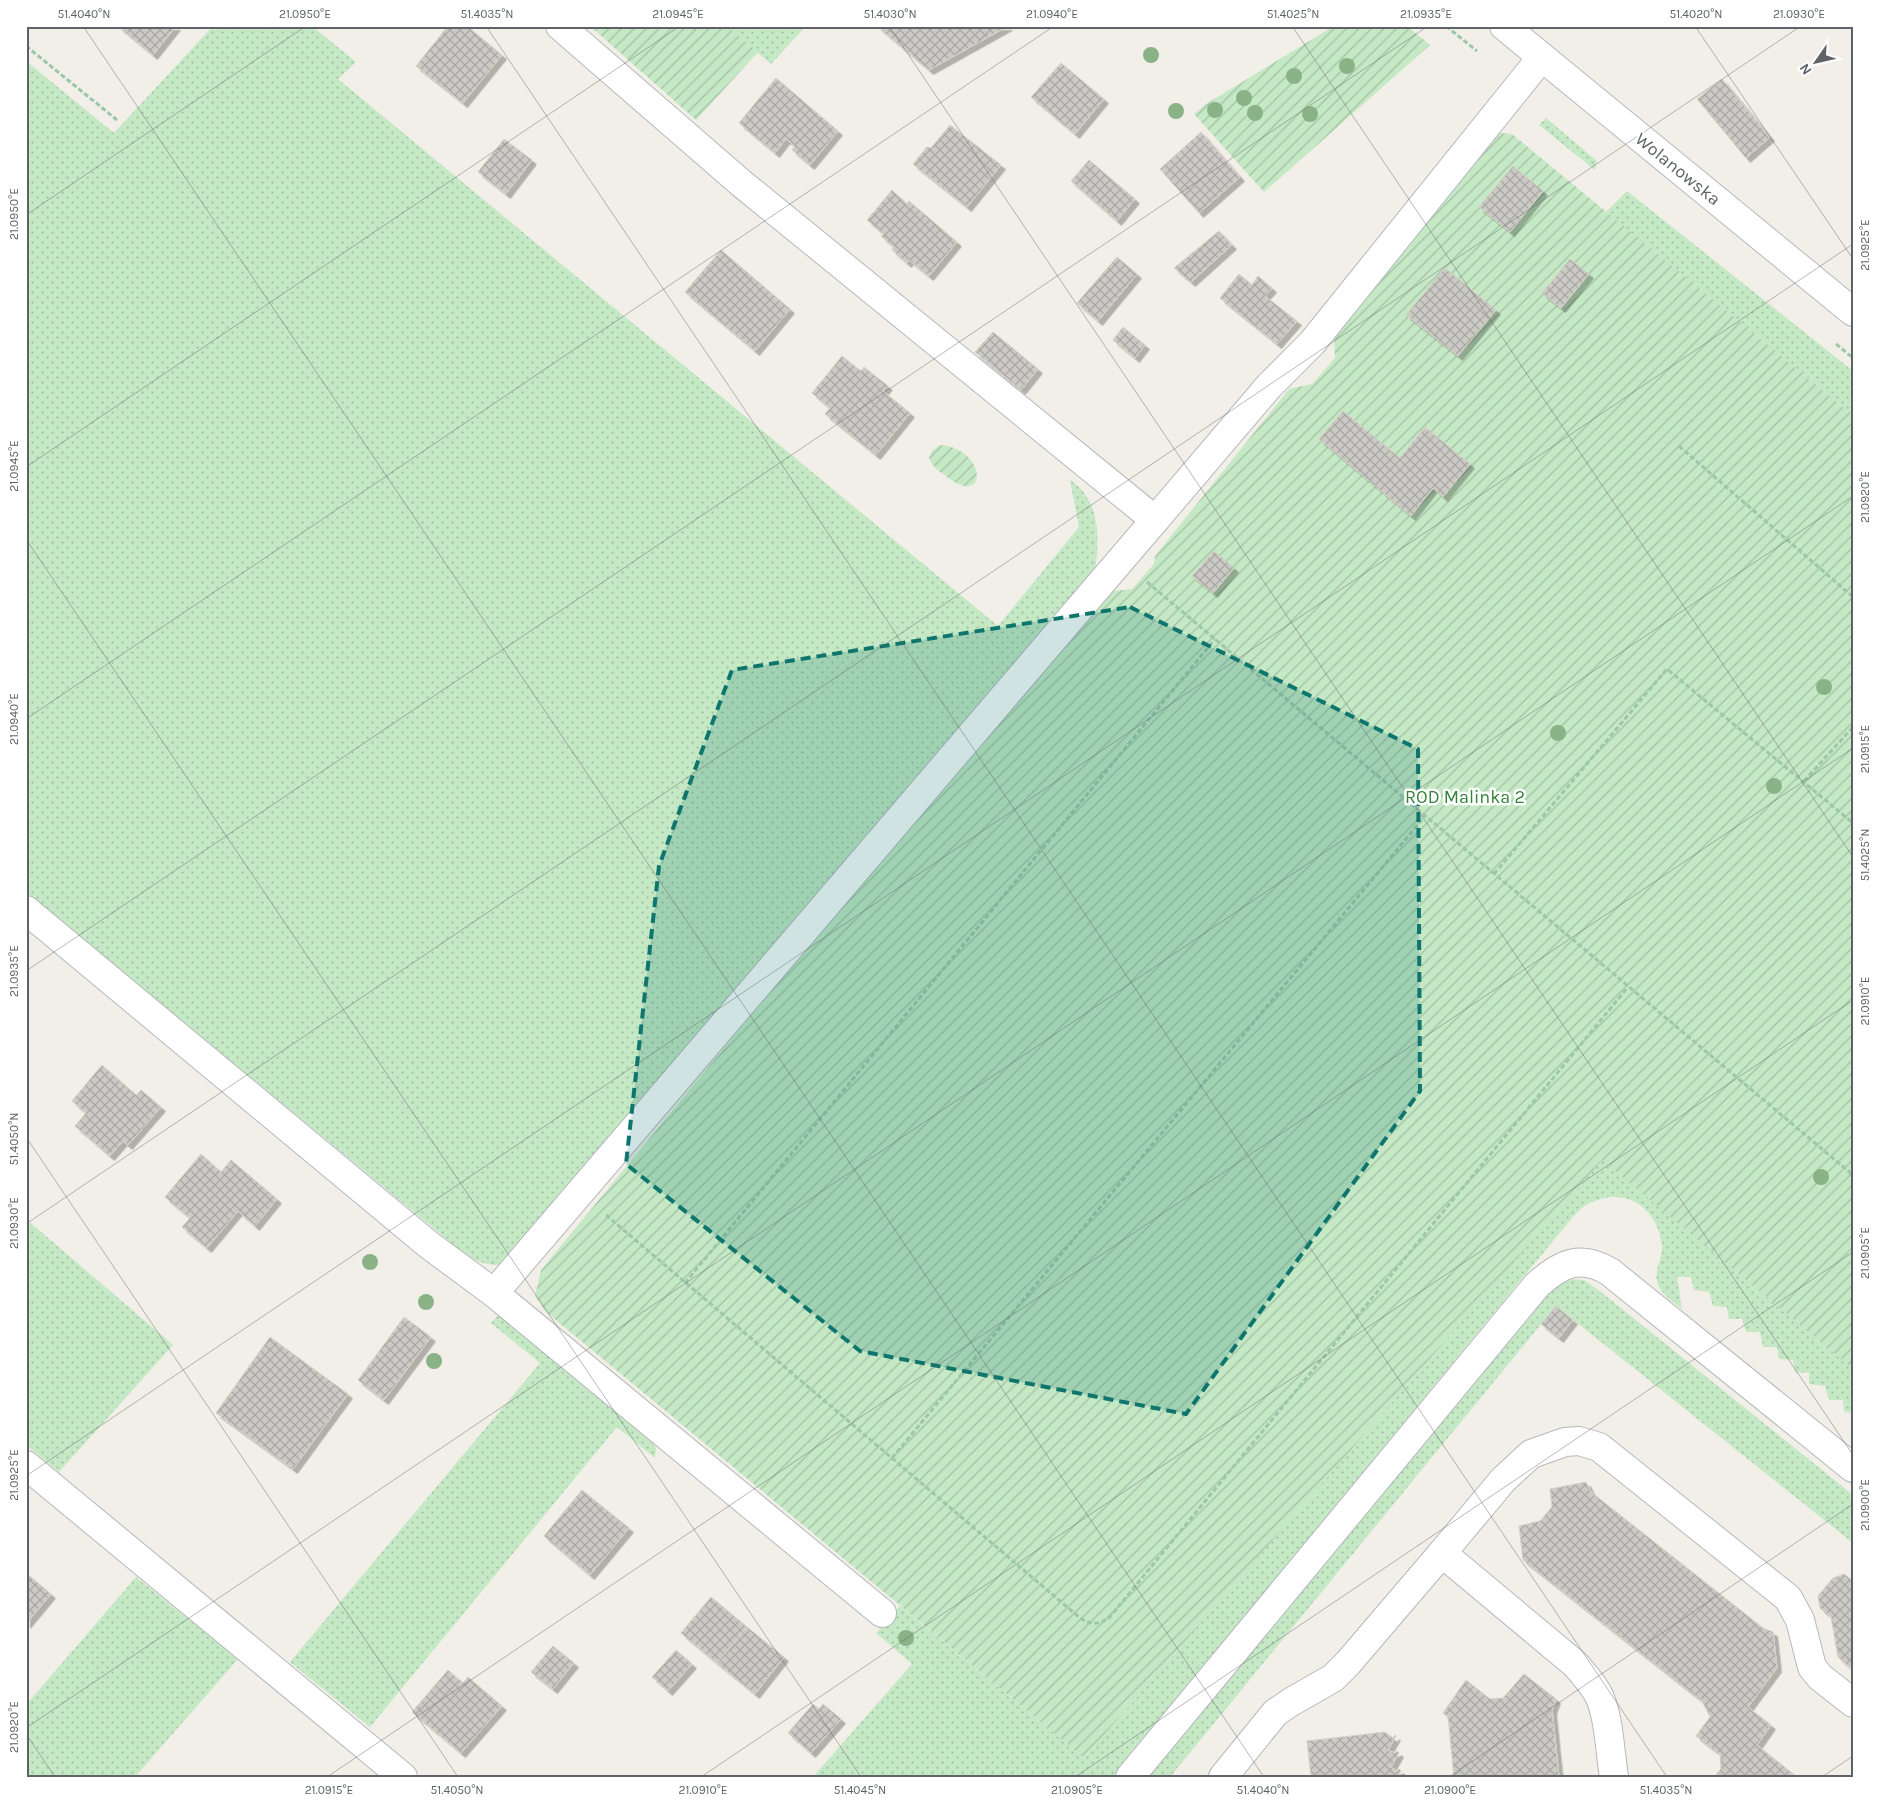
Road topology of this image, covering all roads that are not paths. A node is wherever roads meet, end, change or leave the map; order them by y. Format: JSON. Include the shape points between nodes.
{"nodes":[{"id":1,"x":560,"y":26,"type":"edge"},
{"id":2,"x":1504,"y":26,"type":"edge"},
{"id":3,"x":1542,"y":57,"type":"junction"},
{"id":4,"x":1853,"y":312,"type":"edge"},
{"id":5,"x":1155,"y":520,"type":"junction"},
{"id":6,"x":26,"y":910,"type":"edge"},
{"id":7,"x":494,"y":1293,"type":"junction"},
{"id":8,"x":26,"y":1465,"type":"edge"},
{"id":9,"x":1853,"y":1468,"type":"edge"},
{"id":10,"x":1442,"y":1552,"type":"junction"},
{"id":11,"x":882,"y":1613,"type":"dead end"},
{"id":12,"x":1853,"y":1702,"type":"edge"},
{"id":13,"x":403,"y":1777,"type":"edge"},
{"id":14,"x":1130,"y":1777,"type":"edge"},
{"id":15,"x":1223,"y":1777,"type":"edge"},
{"id":16,"x":1614,"y":1777,"type":"edge"}],
"edges":[{"from":1,"to":5,"type":"street","via":[[741,183]]},
{"from":2,"to":3,"type":"street","name":"Wolanowska"},
{"from":3,"to":4,"type":"street","name":"Wolanowska"},
{"from":3,"to":5,"type":"street","via":[[1312,343],[1269,386]]},
{"from":5,"to":7,"type":"street"},
{"from":6,"to":7,"type":"street","via":[[429,1245]]},
{"from":7,"to":11,"type":"street"},
{"from":8,"to":13,"type":"street"},
{"from":9,"to":14,"type":"street","via":[[1610,1272],[1584,1262],[1563,1266],[1537,1285]]},
{"from":10,"to":12,"type":"street","via":[[1503,1480],[1531,1454],[1565,1442],[1579,1441],[1599,1447],[1788,1598],[1800,1620],[1812,1667]]},
{"from":10,"to":15,"type":"street","via":[[1348,1663],[1333,1678],[1276,1712]]},
{"from":10,"to":16,"type":"street","via":[[1587,1677],[1604,1709]]}]}
